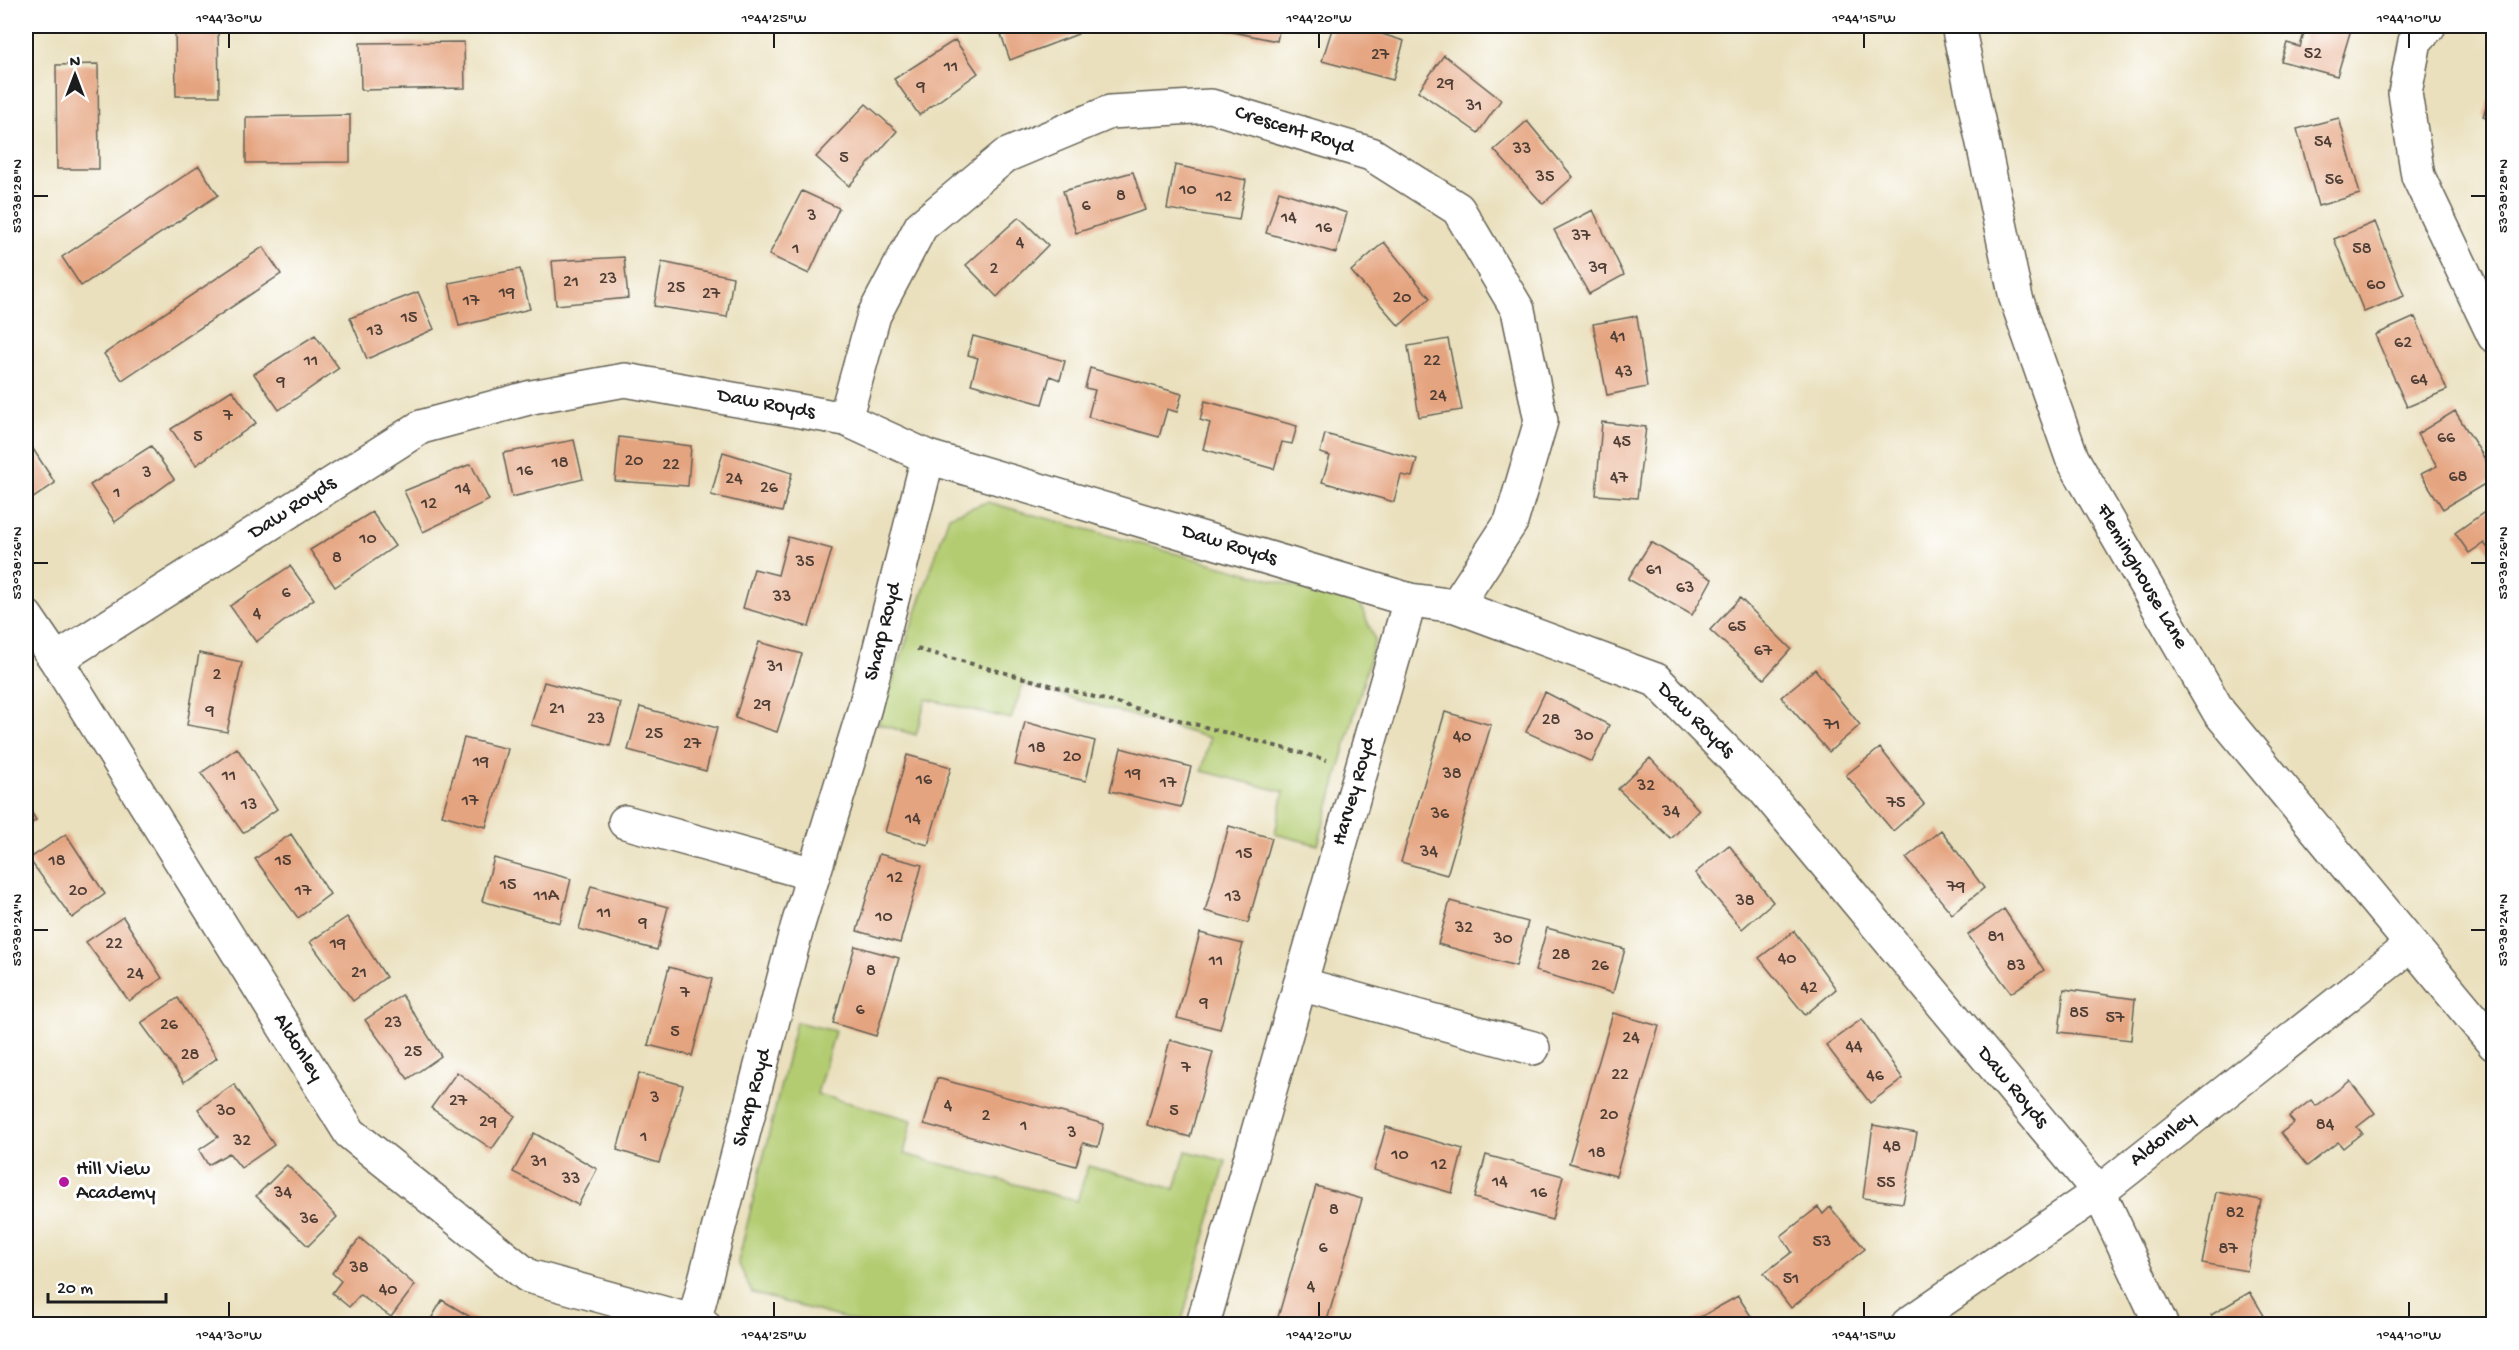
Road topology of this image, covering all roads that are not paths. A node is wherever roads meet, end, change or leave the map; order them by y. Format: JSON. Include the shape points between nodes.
{"nodes":[{"id":1,"x":1958,"y":26,"type":"edge"},
{"id":2,"x":2429,"y":26,"type":"edge"},
{"id":3,"x":2493,"y":336,"type":"edge"},
{"id":4,"x":845,"y":419,"type":"junction"},
{"id":5,"x":928,"y":457,"type":"junction"},
{"id":6,"x":1410,"y":600,"type":"junction"},
{"id":7,"x":1456,"y":606,"type":"junction"},
{"id":8,"x":26,"y":616,"type":"edge"},
{"id":9,"x":56,"y":660,"type":"junction"},
{"id":10,"x":625,"y":822,"type":"dead end"},
{"id":11,"x":813,"y":874,"type":"junction"},
{"id":12,"x":2411,"y":945,"type":"junction"},
{"id":13,"x":1300,"y":984,"type":"junction"},
{"id":14,"x":2493,"y":1044,"type":"edge"},
{"id":15,"x":1533,"y":1048,"type":"dead end"},
{"id":16,"x":2098,"y":1192,"type":"junction"},
{"id":17,"x":698,"y":1323,"type":"edge"},
{"id":18,"x":1203,"y":1324,"type":"edge"},
{"id":19,"x":1908,"y":1324,"type":"edge"},
{"id":20,"x":2161,"y":1324,"type":"edge"}],
"edges":[{"from":1,"to":12,"type":"street","name":"Fleminghouse Lane","via":[[2016,298],[2072,458],[2219,712]]},
{"from":2,"to":3,"type":"street","via":[[2415,42],[2405,93],[2418,176]]},
{"from":4,"to":5,"type":"street","name":"Daw Royds"},
{"from":4,"to":7,"type":"street","name":"Crescent Royd","via":[[874,315],[921,226],[1005,156],[1110,111],[1211,106],[1371,154],[1458,209],[1518,310],[1541,421],[1511,522]]},
{"from":4,"to":9,"type":"street","name":"Daw Royds","via":[[625,380],[532,397],[421,427]]},
{"from":5,"to":6,"type":"street","name":"Daw Royds"},
{"from":5,"to":11,"type":"street","name":"Sharp Royd","via":[[865,707]]},
{"from":6,"to":7,"type":"street","name":"Daw Royds"},
{"from":6,"to":13,"type":"street","name":"Harvey Royd"},
{"from":7,"to":16,"type":"street","name":"Daw Royds","via":[[1656,680],[1762,787]]},
{"from":8,"to":9,"type":"street","name":"Aldonley"},
{"from":9,"to":17,"type":"street","name":"Aldonley","via":[[350,1133],[528,1276]]},
{"from":10,"to":11,"type":"street"},
{"from":11,"to":17,"type":"street","name":"Sharp Royd"},
{"from":12,"to":14,"type":"street","name":"Fleminghouse Lane"},
{"from":12,"to":16,"type":"street","name":"Aldonley"},
{"from":13,"to":15,"type":"street"},
{"from":13,"to":18,"type":"street","name":"Harvey Royd"},
{"from":16,"to":19,"type":"street","name":"Aldonley"},
{"from":16,"to":20,"type":"street","name":"Daw Royds"}]}
